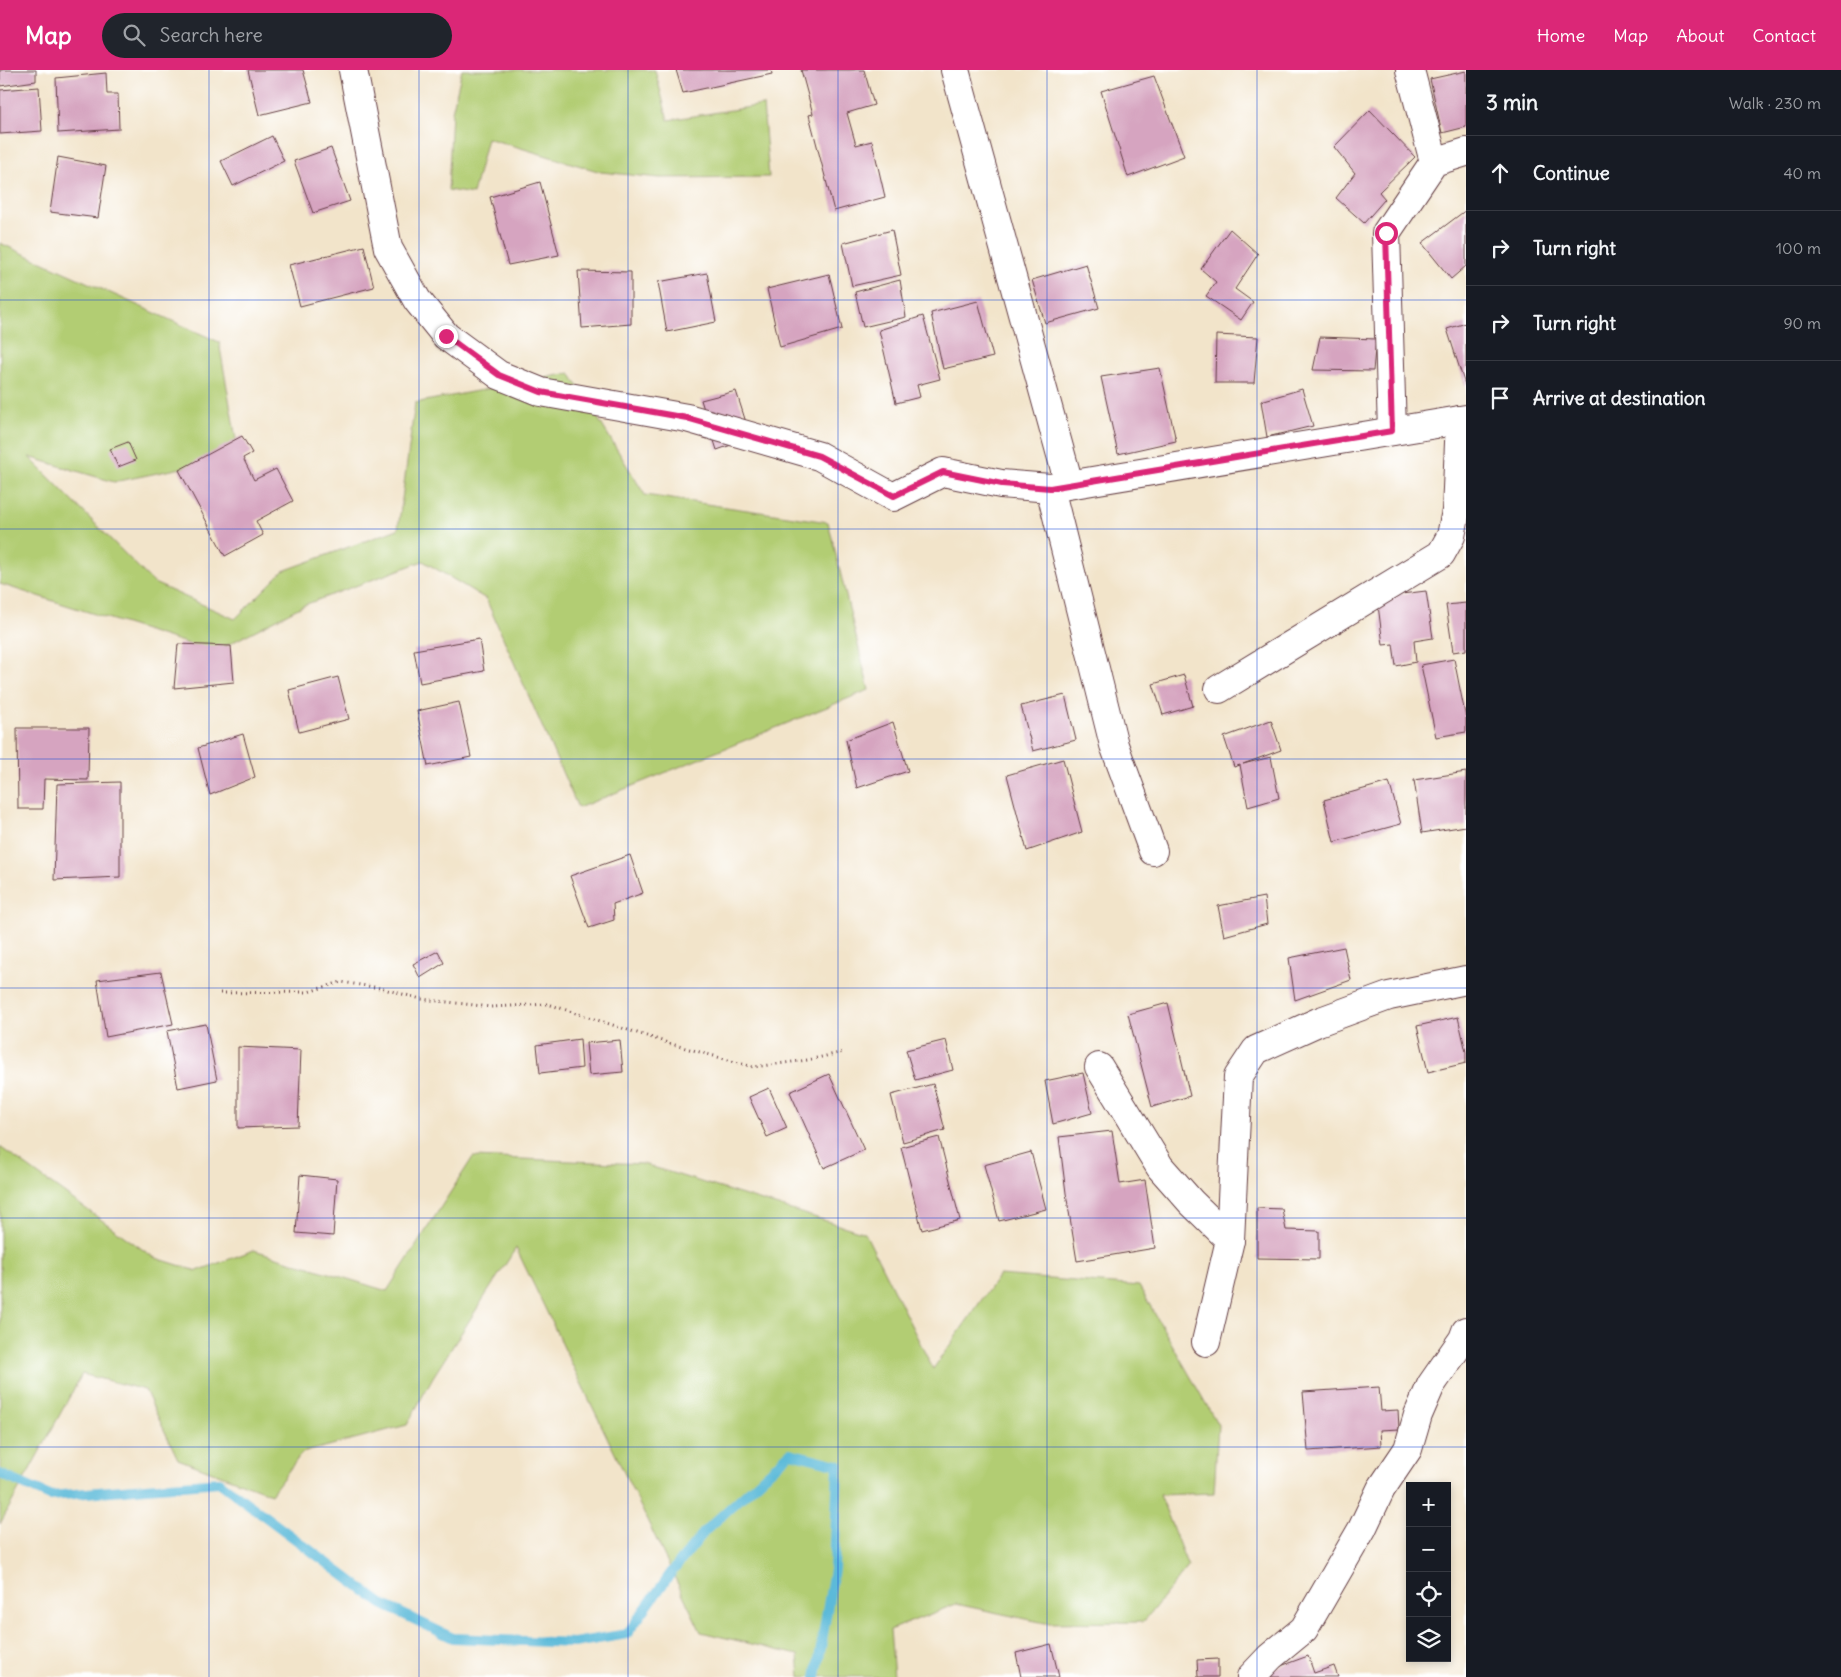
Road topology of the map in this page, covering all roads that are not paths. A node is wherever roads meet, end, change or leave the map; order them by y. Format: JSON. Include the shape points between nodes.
{"nodes":[{"id":1,"x":353,"y":70,"type":"edge"},
{"id":2,"x":955,"y":70,"type":"edge"},
{"id":3,"x":1410,"y":70,"type":"edge"},
{"id":4,"x":1466,"y":152,"type":"edge"},
{"id":5,"x":1434,"y":162,"type":"junction"},
{"id":6,"x":1463,"y":419,"type":"edge"},
{"id":7,"x":1392,"y":431,"type":"junction"},
{"id":8,"x":1060,"y":486,"type":"junction"},
{"id":9,"x":1219,"y":689,"type":"dead end"},
{"id":10,"x":1153,"y":851,"type":"dead end"},
{"id":11,"x":1466,"y":980,"type":"edge"},
{"id":12,"x":1099,"y":1067,"type":"dead end"},
{"id":13,"x":1230,"y":1240,"type":"junction"},
{"id":14,"x":1466,"y":1331,"type":"edge"},
{"id":15,"x":1206,"y":1342,"type":"dead end"},
{"id":16,"x":1251,"y":1677,"type":"edge"}],
"edges":[{"from":1,"to":8,"type":"street","via":[[388,248],[417,300],[446,336],[499,375],[541,392],[687,418],[819,456],[894,496],[943,472],[1002,484]]},
{"from":2,"to":8,"type":"street"},
{"from":3,"to":5,"type":"street"},
{"from":4,"to":5,"type":"street"},
{"from":5,"to":7,"type":"street","via":[[1386,233]]},
{"from":6,"to":7,"type":"street"},
{"from":6,"to":9,"type":"street","via":[[1456,511],[1451,536],[1441,554]]},
{"from":7,"to":8,"type":"street"},
{"from":8,"to":10,"type":"street","via":[[1114,745]]},
{"from":11,"to":13,"type":"street","via":[[1389,996],[1318,1022],[1256,1050],[1238,1077]]},
{"from":12,"to":13,"type":"street","via":[[1160,1167]]},
{"from":13,"to":15,"type":"street"},
{"from":14,"to":16,"type":"street","via":[[1431,1386],[1408,1449],[1381,1489],[1362,1529],[1304,1628]]}]}
